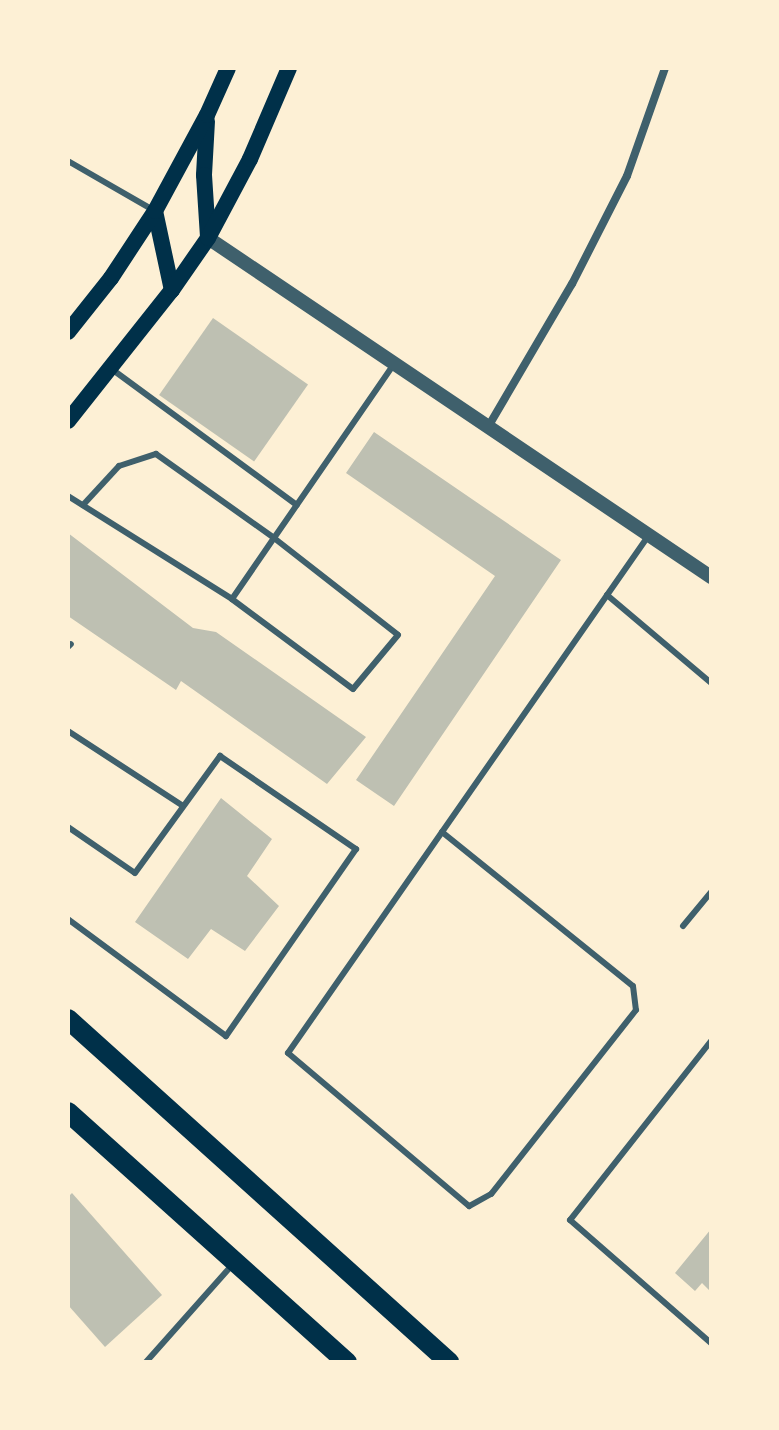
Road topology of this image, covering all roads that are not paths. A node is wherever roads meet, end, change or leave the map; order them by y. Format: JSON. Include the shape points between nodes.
{"nodes":[{"id":1,"x":228,"y":68,"type":"edge"},
{"id":2,"x":289,"y":68,"type":"edge"},
{"id":3,"x":665,"y":68,"type":"edge"},
{"id":4,"x":207,"y":115,"type":"junction"},
{"id":5,"x":68,"y":161,"type":"edge"},
{"id":6,"x":155,"y":211,"type":"junction"},
{"id":7,"x":208,"y":238,"type":"junction"},
{"id":8,"x":172,"y":290,"type":"junction"},
{"id":9,"x":68,"y":332,"type":"edge"},
{"id":10,"x":394,"y":364,"type":"junction"},
{"id":11,"x":110,"y":368,"type":"junction"},
{"id":12,"x":68,"y":421,"type":"edge"},
{"id":13,"x":487,"y":427,"type":"junction"},
{"id":14,"x":68,"y":496,"type":"edge"},
{"id":15,"x":83,"y":505,"type":"junction"},
{"id":16,"x":297,"y":505,"type":"junction"},
{"id":17,"x":649,"y":535,"type":"junction"},
{"id":18,"x":274,"y":538,"type":"junction"},
{"id":19,"x":711,"y":577,"type":"edge"},
{"id":20,"x":607,"y":595,"type":"junction"},
{"id":21,"x":232,"y":599,"type":"junction"},
{"id":22,"x":711,"y":683,"type":"edge"},
{"id":23,"x":68,"y":731,"type":"edge"},
{"id":24,"x":183,"y":806,"type":"junction"},
{"id":25,"x":68,"y":827,"type":"edge"},
{"id":26,"x":442,"y":832,"type":"junction"},
{"id":27,"x":711,"y":892,"type":"edge"},
{"id":28,"x":68,"y":919,"type":"edge"},
{"id":29,"x":683,"y":926,"type":"dead end"},
{"id":30,"x":68,"y":1019,"type":"edge"},
{"id":31,"x":711,"y":1041,"type":"edge"},
{"id":32,"x":68,"y":1112,"type":"edge"},
{"id":33,"x":234,"y":1262,"type":"junction"},
{"id":34,"x":711,"y":1343,"type":"edge"},
{"id":35,"x":146,"y":1362,"type":"edge"},
{"id":36,"x":347,"y":1362,"type":"edge"},
{"id":37,"x":449,"y":1362,"type":"edge"}],
"edges":[{"from":1,"to":4,"type":"main road"},
{"from":2,"to":7,"type":"main road"},
{"from":3,"to":13,"type":"street","via":[[627,176],[572,284]]},
{"from":4,"to":6,"type":"main road"},
{"from":4,"to":7,"type":"main road"},
{"from":5,"to":6,"type":"lane"},
{"from":6,"to":8,"type":"main road"},
{"from":6,"to":9,"type":"main road"},
{"from":7,"to":8,"type":"main road"},
{"from":7,"to":10,"type":"street"},
{"from":8,"to":11,"type":"main road"},
{"from":10,"to":13,"type":"street"},
{"from":10,"to":16,"type":"lane"},
{"from":11,"to":12,"type":"main road"},
{"from":11,"to":16,"type":"lane"},
{"from":13,"to":17,"type":"street"},
{"from":14,"to":15,"type":"lane"},
{"from":15,"to":18,"type":"lane","via":[[119,466],[156,454]]},
{"from":15,"to":21,"type":"lane"},
{"from":16,"to":18,"type":"lane"},
{"from":17,"to":19,"type":"street"},
{"from":17,"to":20,"type":"lane"},
{"from":18,"to":21,"type":"lane"},
{"from":18,"to":21,"type":"lane","via":[[398,635],[353,689]]},
{"from":20,"to":22,"type":"lane"},
{"from":20,"to":26,"type":"lane"},
{"from":23,"to":24,"type":"lane"},
{"from":24,"to":25,"type":"lane","via":[[135,873]]},
{"from":24,"to":28,"type":"lane","via":[[220,756],[356,849],[226,1036]]},
{"from":26,"to":26,"type":"lane","via":[[288,1053],[469,1206],[491,1194],[636,1010],[633,986]]},
{"from":27,"to":29,"type":"lane"},
{"from":30,"to":37,"type":"main road"},
{"from":31,"to":34,"type":"lane","via":[[570,1220]]},
{"from":32,"to":33,"type":"main road"},
{"from":33,"to":35,"type":"lane"},
{"from":33,"to":36,"type":"main road"}]}
